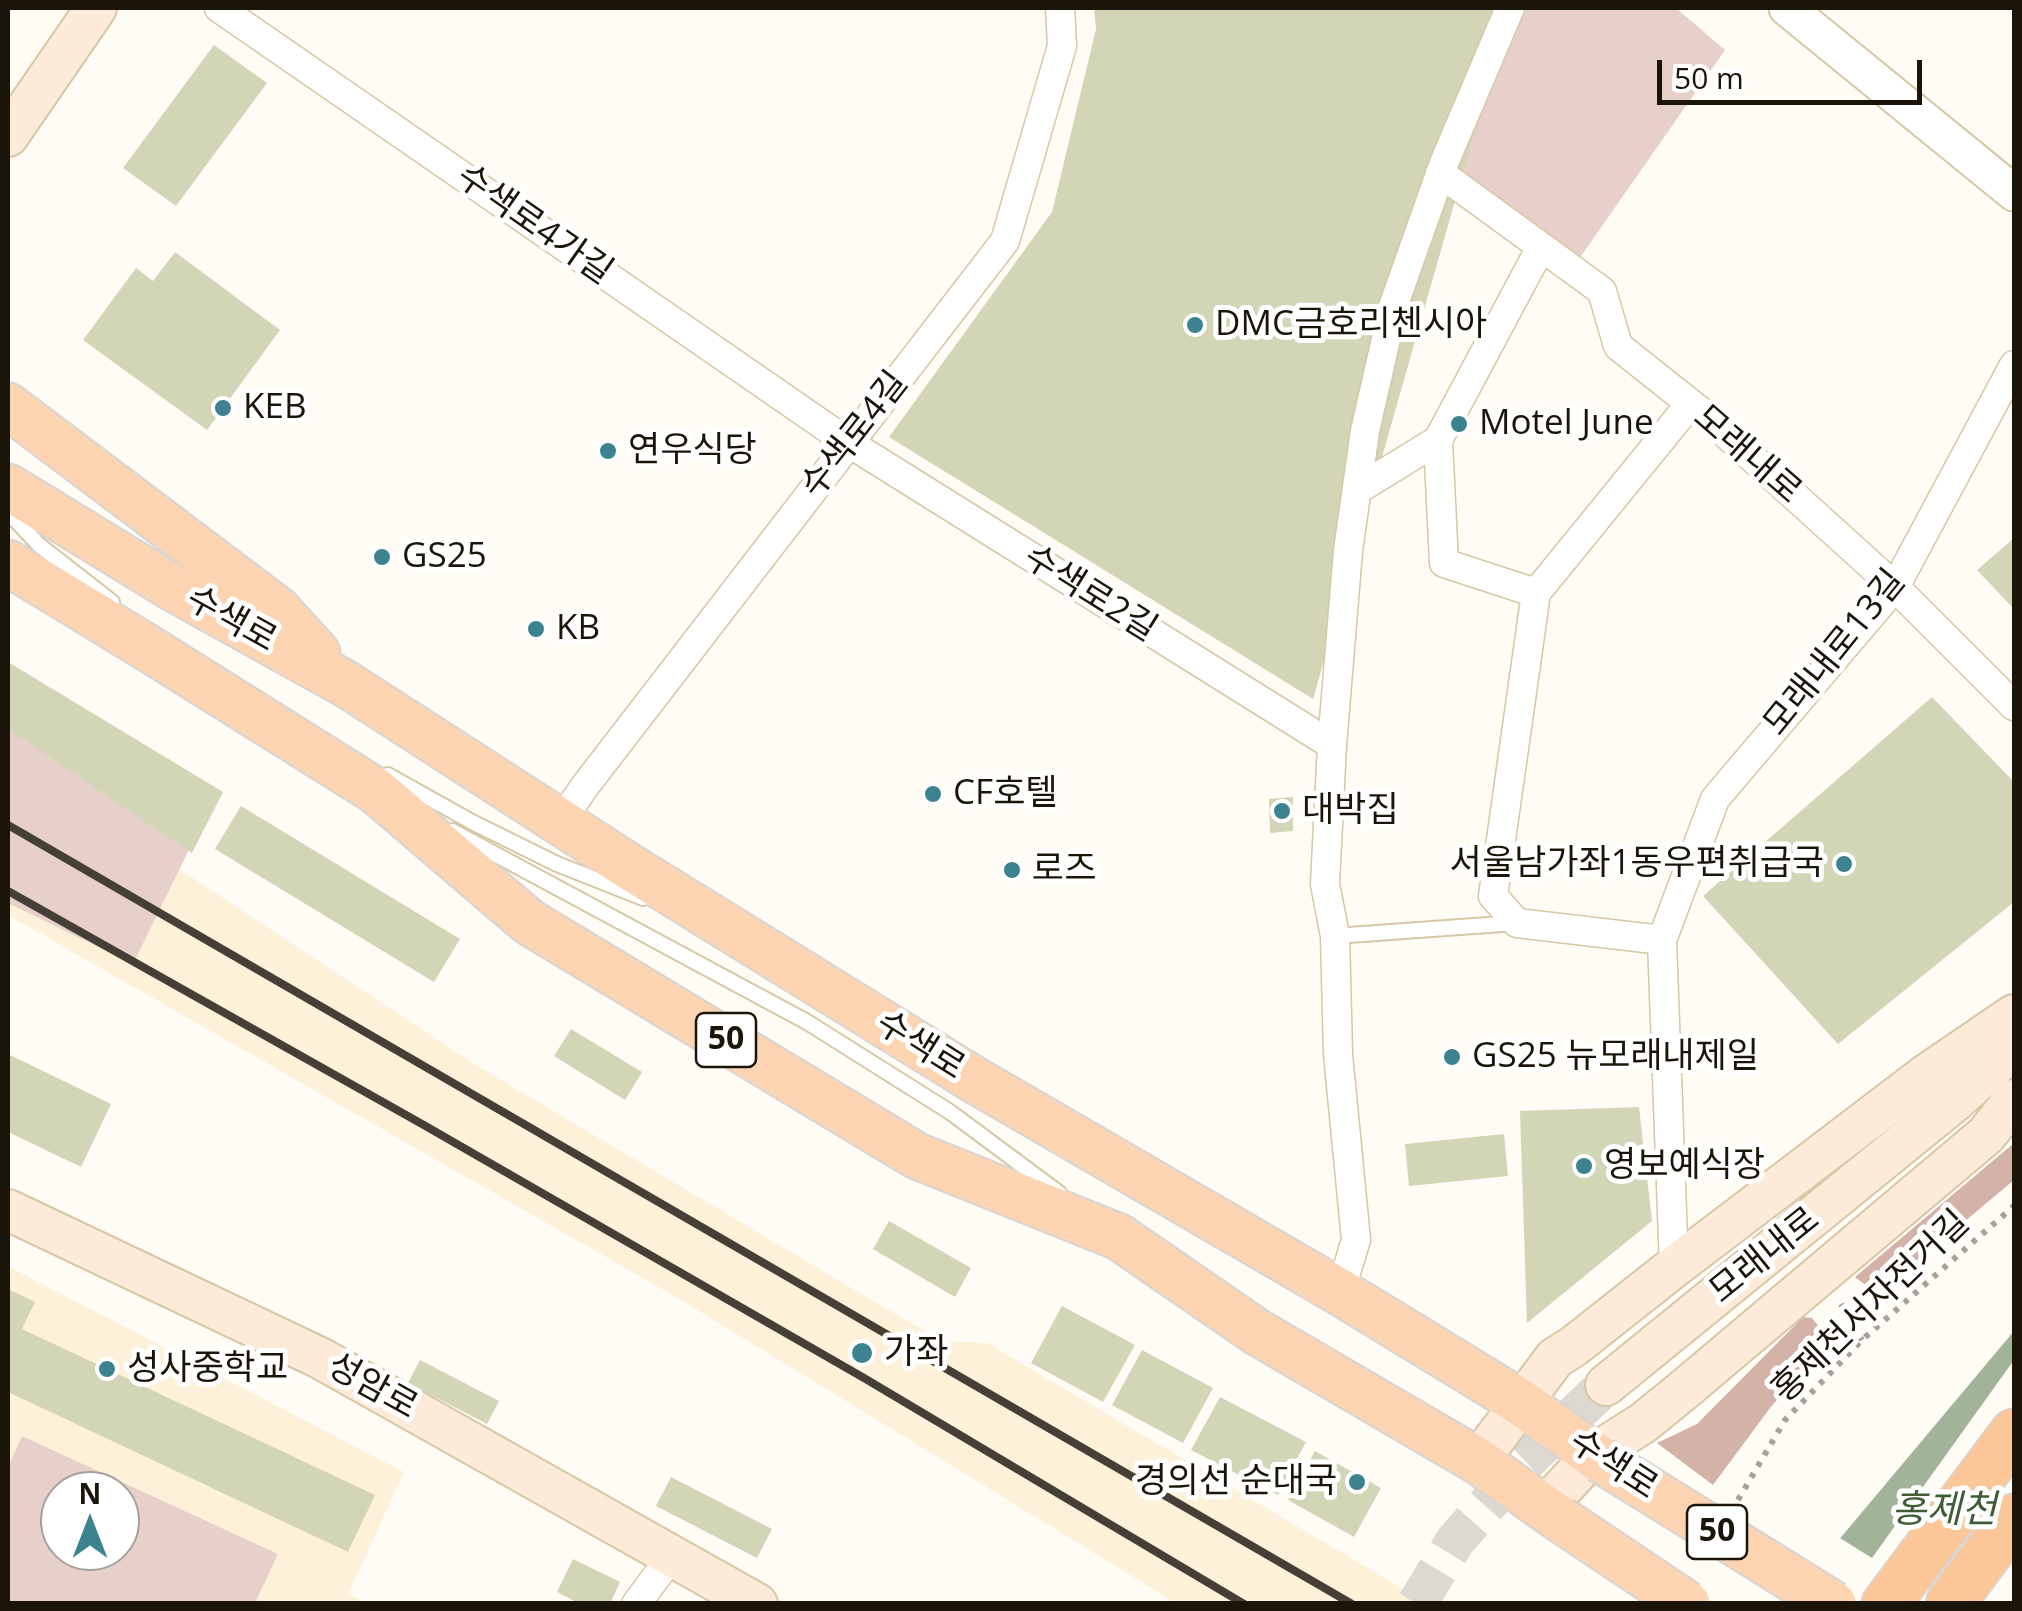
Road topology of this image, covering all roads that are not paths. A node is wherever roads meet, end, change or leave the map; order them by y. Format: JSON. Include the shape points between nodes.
{"nodes":[{"id":1,"x":96,"y":8,"type":"edge"},
{"id":2,"x":219,"y":8,"type":"edge"},
{"id":3,"x":1060,"y":8,"type":"edge"},
{"id":4,"x":1510,"y":8,"type":"edge"},
{"id":5,"x":1787,"y":8,"type":"edge"},
{"id":6,"x":8,"y":136,"type":"edge"},
{"id":7,"x":1440,"y":173,"type":"junction"},
{"id":8,"x":2014,"y":193,"type":"edge"},
{"id":9,"x":1541,"y":246,"type":"junction"},
{"id":10,"x":2014,"y":365,"type":"edge"},
{"id":11,"x":1690,"y":404,"type":"junction"},
{"id":12,"x":8,"y":406,"type":"edge"},
{"id":13,"x":1438,"y":440,"type":"junction"},
{"id":14,"x":849,"y":443,"type":"junction"},
{"id":15,"x":8,"y":487,"type":"edge"},
{"id":16,"x":1357,"y":490,"type":"junction"},
{"id":17,"x":8,"y":512,"type":"edge"},
{"id":18,"x":8,"y":563,"type":"edge"},
{"id":19,"x":1895,"y":587,"type":"junction"},
{"id":20,"x":1536,"y":593,"type":"junction"},
{"id":21,"x":122,"y":610,"type":"dead end"},
{"id":22,"x":150,"y":632,"type":"dead end"},
{"id":23,"x":207,"y":667,"type":"dead end"},
{"id":24,"x":346,"y":684,"type":"junction"},
{"id":25,"x":2014,"y":706,"type":"edge"},
{"id":26,"x":1332,"y":745,"type":"junction"},
{"id":27,"x":376,"y":779,"type":"junction"},
{"id":28,"x":560,"y":822,"type":"junction"},
{"id":29,"x":1517,"y":924,"type":"junction"},
{"id":30,"x":1335,"y":936,"type":"junction"},
{"id":31,"x":746,"y":939,"type":"junction"},
{"id":32,"x":1662,"y":940,"type":"junction"},
{"id":33,"x":2014,"y":1015,"type":"edge"},
{"id":34,"x":2014,"y":1048,"type":"edge"},
{"id":35,"x":2014,"y":1100,"type":"edge"},
{"id":36,"x":8,"y":1210,"type":"edge"},
{"id":37,"x":1674,"y":1266,"type":"junction"},
{"id":38,"x":1340,"y":1292,"type":"junction"},
{"id":39,"x":1611,"y":1317,"type":"junction"},
{"id":40,"x":1606,"y":1385,"type":"tunnel mouth"},
{"id":41,"x":1680,"y":1393,"type":"junction"},
{"id":42,"x":1520,"y":1402,"type":"junction"},
{"id":43,"x":2014,"y":1434,"type":"edge"},
{"id":44,"x":1598,"y":1457,"type":"junction"},
{"id":45,"x":1478,"y":1461,"type":"junction"},
{"id":46,"x":1552,"y":1514,"type":"junction"},
{"id":47,"x":2014,"y":1518,"type":"edge"},
{"id":48,"x":672,"y":1556,"type":"junction"},
{"id":49,"x":636,"y":1604,"type":"edge"},
{"id":50,"x":757,"y":1604,"type":"edge"},
{"id":51,"x":1686,"y":1604,"type":"edge"},
{"id":52,"x":1833,"y":1604,"type":"edge"},
{"id":53,"x":1886,"y":1604,"type":"edge"},
{"id":54,"x":1950,"y":1604,"type":"edge"}],
"edges":[{"from":1,"to":6,"type":"main road"},
{"from":2,"to":14,"type":"street","name":"수색로4가길"},
{"from":3,"to":14,"type":"street","name":"수색로4길","via":[[1062,46],[1005,240]]},
{"from":4,"to":7,"type":"street"},
{"from":5,"to":8,"type":"street"},
{"from":7,"to":9,"type":"street","name":"모래내로"},
{"from":7,"to":16,"type":"street","via":[[1394,304]]},
{"from":9,"to":11,"type":"street","name":"모래내로","via":[[1602,291],[1618,346]]},
{"from":9,"to":13,"type":"street"},
{"from":10,"to":19,"type":"street","name":"모래내로13길"},
{"from":11,"to":19,"type":"street","name":"모래내로"},
{"from":11,"to":20,"type":"street"},
{"from":12,"to":24,"type":"main road","via":[[277,609]]},
{"from":13,"to":16,"type":"street"},
{"from":13,"to":20,"type":"street","via":[[1444,563]]},
{"from":14,"to":26,"type":"street","name":"수색로2길"},
{"from":14,"to":28,"type":"street","name":"수색로4길"},
{"from":15,"to":24,"type":"main road","name":"수색로","number":"50"},
{"from":16,"to":26,"type":"street"},
{"from":17,"to":21,"type":"lane"},
{"from":18,"to":27,"type":"main road","name":"수색로","number":"50"},
{"from":19,"to":25,"type":"street","name":"모래내로"},
{"from":19,"to":32,"type":"street","name":"모래내로13길","via":[[1715,799]]},
{"from":20,"to":29,"type":"street","via":[[1493,896]]},
{"from":22,"to":23,"type":"lane"},
{"from":24,"to":28,"type":"main road","name":"수색로","number":"50"},
{"from":26,"to":30,"type":"street","via":[[1325,884]]},
{"from":27,"to":31,"type":"lane","via":[[557,864]]},
{"from":27,"to":45,"type":"main road","name":"수색로","number":"50","via":[[528,922],[917,1156],[1118,1237],[1257,1332]]},
{"from":28,"to":31,"type":"main road","name":"수색로","number":"50"},
{"from":29,"to":30,"type":"lane"},
{"from":29,"to":32,"type":"street"},
{"from":30,"to":38,"type":"street","via":[[1338,1054],[1356,1240]]},
{"from":31,"to":38,"type":"main road","name":"수색로","number":"50"},
{"from":32,"to":37,"type":"street","name":"모래내로13길"},
{"from":33,"to":37,"type":"main road"},
{"from":34,"to":40,"type":"main road","name":"모래내로"},
{"from":35,"to":41,"type":"main road","via":[[1986,1136]]},
{"from":36,"to":48,"type":"main road","name":"성암로","via":[[320,1358]]},
{"from":37,"to":39,"type":"main road"},
{"from":38,"to":42,"type":"main road","name":"수색로","number":"50"},
{"from":39,"to":41,"type":"main road","via":[[1600,1348],[1611,1378],[1640,1395]]},
{"from":39,"to":42,"type":"main road","via":[[1555,1358]]},
{"from":41,"to":44,"type":"main road"},
{"from":42,"to":44,"type":"main road","name":"수색로","number":"50"},
{"from":42,"to":45,"type":"main road"},
{"from":43,"to":53,"type":"highway"},
{"from":44,"to":46,"type":"main road"},
{"from":44,"to":52,"type":"main road","name":"수색로","number":"50","bridge":true},
{"from":45,"to":46,"type":"main road","name":"수색로","number":"50"},
{"from":46,"to":51,"type":"main road","name":"수색로","number":"50","bridge":true},
{"from":47,"to":54,"type":"highway"},
{"from":48,"to":49,"type":"street"},
{"from":48,"to":50,"type":"main road","name":"성암로"}]}
